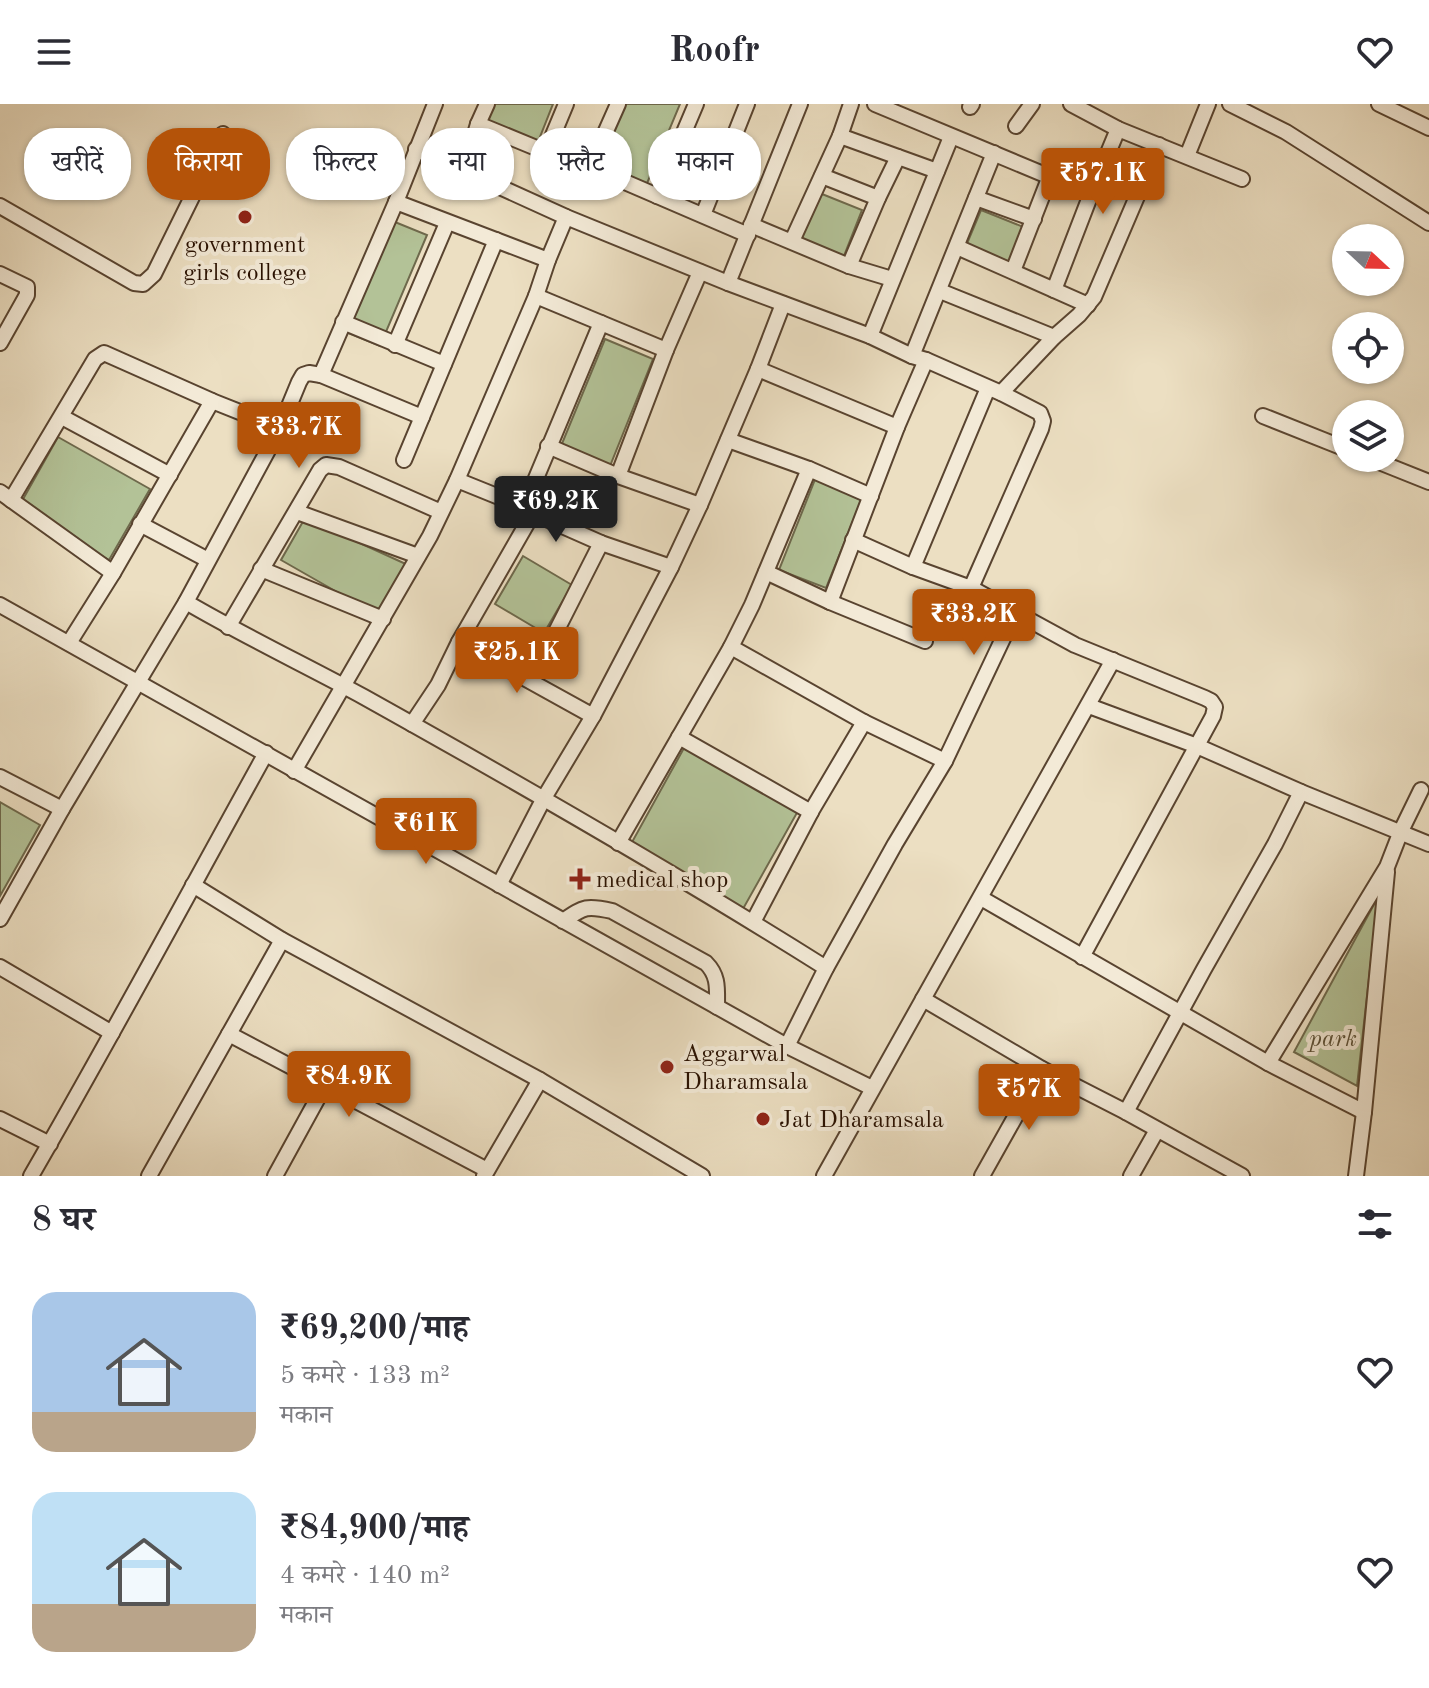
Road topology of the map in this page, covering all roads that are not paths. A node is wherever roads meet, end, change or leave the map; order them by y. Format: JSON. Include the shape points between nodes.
{"nodes":[{"id":1,"x":435,"y":104,"type":"edge"},
{"id":2,"x":487,"y":104,"type":"edge"},
{"id":3,"x":566,"y":104,"type":"edge"},
{"id":4,"x":618,"y":104,"type":"edge"},
{"id":5,"x":696,"y":104,"type":"edge"},
{"id":6,"x":745,"y":104,"type":"edge"},
{"id":7,"x":800,"y":104,"type":"edge"},
{"id":8,"x":851,"y":104,"type":"edge"},
{"id":9,"x":875,"y":104,"type":"edge"},
{"id":10,"x":1032,"y":104,"type":"edge"},
{"id":11,"x":1071,"y":104,"type":"edge"},
{"id":12,"x":1208,"y":104,"type":"edge"},
{"id":13,"x":1230,"y":104,"type":"edge"},
{"id":14,"x":1379,"y":104,"type":"edge"},
{"id":15,"x":478,"y":124,"type":"junction"},
{"id":16,"x":1016,"y":126,"type":"dead end"},
{"id":17,"x":477,"y":128,"type":"edge"},
{"id":18,"x":556,"y":128,"type":"edge"},
{"id":19,"x":607,"y":128,"type":"edge"},
{"id":20,"x":686,"y":128,"type":"edge"},
{"id":21,"x":1429,"y":128,"type":"edge"},
{"id":22,"x":1118,"y":129,"type":"junction"},
{"id":23,"x":840,"y":136,"type":"junction"},
{"id":24,"x":951,"y":137,"type":"junction"},
{"id":25,"x":530,"y":145,"type":"edge"},
{"id":26,"x":1159,"y":145,"type":"junction"},
{"id":27,"x":416,"y":149,"type":"junction"},
{"id":28,"x":421,"y":151,"type":"edge"},
{"id":29,"x":994,"y":153,"type":"junction"},
{"id":30,"x":1187,"y":156,"type":"junction"},
{"id":31,"x":898,"y":157,"type":"junction"},
{"id":32,"x":937,"y":171,"type":"junction"},
{"id":33,"x":822,"y":176,"type":"junction"},
{"id":34,"x":1050,"y":176,"type":"junction"},
{"id":35,"x":1242,"y":179,"type":"dead end"},
{"id":36,"x":514,"y":193,"type":"edge"},
{"id":37,"x":1091,"y":194,"type":"junction"},
{"id":38,"x":878,"y":198,"type":"junction"},
{"id":39,"x":976,"y":198,"type":"junction"},
{"id":40,"x":190,"y":200,"type":"edge"},
{"id":41,"x":667,"y":200,"type":"edge"},
{"id":42,"x":396,"y":202,"type":"junction"},
{"id":43,"x":0,"y":206,"type":"edge"},
{"id":44,"x":703,"y":215,"type":"junction"},
{"id":45,"x":566,"y":217,"type":"junction"},
{"id":46,"x":1034,"y":219,"type":"junction"},
{"id":47,"x":447,"y":223,"type":"junction"},
{"id":48,"x":1429,"y":223,"type":"edge"},
{"id":49,"x":750,"y":230,"type":"junction"},
{"id":50,"x":496,"y":240,"type":"junction"},
{"id":51,"x":792,"y":241,"type":"junction"},
{"id":52,"x":957,"y":247,"type":"junction"},
{"id":53,"x":548,"y":260,"type":"junction"},
{"id":54,"x":849,"y":266,"type":"junction"},
{"id":55,"x":1013,"y":271,"type":"junction"},
{"id":56,"x":700,"y":272,"type":"junction"},
{"id":57,"x":0,"y":274,"type":"edge"},
{"id":58,"x":892,"y":279,"type":"junction"},
{"id":59,"x":728,"y":283,"type":"junction"},
{"id":60,"x":1054,"y":290,"type":"junction"},
{"id":61,"x":940,"y":291,"type":"junction"},
{"id":62,"x":536,"y":296,"type":"junction"},
{"id":63,"x":783,"y":304,"type":"junction"},
{"id":64,"x":1088,"y":305,"type":"junction"},
{"id":65,"x":343,"y":322,"type":"junction"},
{"id":66,"x":601,"y":323,"type":"junction"},
{"id":67,"x":870,"y":336,"type":"junction"},
{"id":68,"x":1054,"y":337,"type":"junction"},
{"id":69,"x":0,"y":343,"type":"edge"},
{"id":70,"x":395,"y":345,"type":"junction"},
{"id":71,"x":666,"y":350,"type":"junction"},
{"id":72,"x":919,"y":358,"type":"junction"},
{"id":73,"x":444,"y":364,"type":"junction"},
{"id":74,"x":758,"y":369,"type":"junction"},
{"id":75,"x":321,"y":375,"type":"junction"},
{"id":76,"x":995,"y":390,"type":"junction"},
{"id":77,"x":212,"y":401,"type":"junction"},
{"id":78,"x":1263,"y":416,"type":"dead end"},
{"id":79,"x":62,"y":417,"type":"junction"},
{"id":80,"x":422,"y":417,"type":"junction"},
{"id":81,"x":897,"y":427,"type":"junction"},
{"id":82,"x":280,"y":428,"type":"junction"},
{"id":83,"x":728,"y":440,"type":"junction"},
{"id":84,"x":1332,"y":443,"type":"edge"},
{"id":85,"x":548,"y":446,"type":"junction"},
{"id":86,"x":404,"y":460,"type":"dead end"},
{"id":87,"x":809,"y":469,"type":"junction"},
{"id":88,"x":1404,"y":472,"type":"edge"},
{"id":89,"x":170,"y":475,"type":"junction"},
{"id":90,"x":618,"y":476,"type":"junction"},
{"id":91,"x":457,"y":480,"type":"junction"},
{"id":92,"x":1429,"y":482,"type":"edge"},
{"id":93,"x":6,"y":496,"type":"edge"},
{"id":94,"x":871,"y":496,"type":"junction"},
{"id":95,"x":700,"y":505,"type":"junction"},
{"id":96,"x":529,"y":510,"type":"junction"},
{"id":97,"x":297,"y":512,"type":"junction"},
{"id":98,"x":441,"y":512,"type":"junction"},
{"id":99,"x":140,"y":524,"type":"junction"},
{"id":100,"x":853,"y":540,"type":"junction"},
{"id":101,"x":601,"y":543,"type":"junction"},
{"id":102,"x":418,"y":556,"type":"junction"},
{"id":103,"x":208,"y":560,"type":"junction"},
{"id":104,"x":671,"y":567,"type":"junction"},
{"id":105,"x":913,"y":567,"type":"junction"},
{"id":106,"x":261,"y":569,"type":"junction"},
{"id":107,"x":766,"y":572,"type":"junction"},
{"id":108,"x":113,"y":573,"type":"junction"},
{"id":109,"x":971,"y":588,"type":"junction"},
{"id":110,"x":186,"y":602,"type":"junction"},
{"id":111,"x":830,"y":602,"type":"junction"},
{"id":112,"x":0,"y":605,"type":"edge"},
{"id":113,"x":1015,"y":613,"type":"junction"},
{"id":114,"x":383,"y":619,"type":"junction"},
{"id":115,"x":228,"y":627,"type":"junction"},
{"id":116,"x":925,"y":641,"type":"dead end"},
{"id":117,"x":459,"y":642,"type":"junction"},
{"id":118,"x":69,"y":643,"type":"junction"},
{"id":119,"x":731,"y":647,"type":"junction"},
{"id":120,"x":1113,"y":660,"type":"junction"},
{"id":121,"x":531,"y":681,"type":"junction"},
{"id":122,"x":138,"y":683,"type":"junction"},
{"id":123,"x":343,"y":686,"type":"junction"},
{"id":124,"x":1089,"y":706,"type":"junction"},
{"id":125,"x":593,"y":716,"type":"junction"},
{"id":126,"x":864,"y":722,"type":"junction"},
{"id":127,"x":412,"y":724,"type":"junction"},
{"id":128,"x":679,"y":737,"type":"junction"},
{"id":129,"x":1197,"y":746,"type":"junction"},
{"id":130,"x":266,"y":753,"type":"junction"},
{"id":131,"x":945,"y":761,"type":"junction"},
{"id":132,"x":294,"y":771,"type":"junction"},
{"id":133,"x":0,"y":777,"type":"edge"},
{"id":134,"x":1421,"y":790,"type":"dead end"},
{"id":135,"x":1301,"y":792,"type":"junction"},
{"id":136,"x":544,"y":798,"type":"junction"},
{"id":137,"x":62,"y":809,"type":"junction"},
{"id":138,"x":811,"y":812,"type":"junction"},
{"id":139,"x":1401,"y":831,"type":"junction"},
{"id":140,"x":618,"y":843,"type":"junction"},
{"id":141,"x":1429,"y":844,"type":"edge"},
{"id":142,"x":1387,"y":867,"type":"junction"},
{"id":143,"x":193,"y":885,"type":"junction"},
{"id":144,"x":499,"y":885,"type":"junction"},
{"id":145,"x":981,"y":898,"type":"junction"},
{"id":146,"x":0,"y":919,"type":"edge"},
{"id":147,"x":563,"y":921,"type":"junction"},
{"id":148,"x":753,"y":922,"type":"junction"},
{"id":149,"x":282,"y":940,"type":"junction"},
{"id":150,"x":1082,"y":957,"type":"junction"},
{"id":151,"x":0,"y":967,"type":"edge"},
{"id":152,"x":826,"y":968,"type":"junction"},
{"id":153,"x":923,"y":999,"type":"junction"},
{"id":154,"x":717,"y":1007,"type":"junction"},
{"id":155,"x":1180,"y":1012,"type":"junction"},
{"id":156,"x":112,"y":1033,"type":"junction"},
{"id":157,"x":229,"y":1034,"type":"junction"},
{"id":158,"x":787,"y":1046,"type":"junction"},
{"id":159,"x":1268,"y":1063,"type":"junction"},
{"id":160,"x":1042,"y":1069,"type":"junction"},
{"id":161,"x":540,"y":1080,"type":"junction"},
{"id":162,"x":325,"y":1085,"type":"junction"},
{"id":163,"x":872,"y":1088,"type":"junction"},
{"id":164,"x":1126,"y":1112,"type":"junction"},
{"id":165,"x":1364,"y":1112,"type":"junction"},
{"id":166,"x":0,"y":1119,"type":"edge"},
{"id":167,"x":1157,"y":1130,"type":"junction"},
{"id":168,"x":50,"y":1144,"type":"junction"},
{"id":169,"x":485,"y":1173,"type":"edge"},
{"id":170,"x":32,"y":1176,"type":"edge"},
{"id":171,"x":149,"y":1176,"type":"edge"},
{"id":172,"x":275,"y":1176,"type":"edge"},
{"id":173,"x":702,"y":1176,"type":"edge"},
{"id":174,"x":824,"y":1176,"type":"edge"},
{"id":175,"x":982,"y":1176,"type":"edge"},
{"id":176,"x":1131,"y":1176,"type":"edge"},
{"id":177,"x":1242,"y":1176,"type":"edge"},
{"id":178,"x":1356,"y":1176,"type":"edge"}],
"edges":[{"from":1,"to":27,"type":"street"},
{"from":2,"to":15,"type":"street"},
{"from":3,"to":18,"type":"street"},
{"from":4,"to":19,"type":"street"},
{"from":5,"to":20,"type":"street"},
{"from":6,"to":44,"type":"street"},
{"from":7,"to":49,"type":"street"},
{"from":8,"to":23,"type":"street"},
{"from":9,"to":24,"type":"street"},
{"from":10,"to":16,"type":"street"},
{"from":11,"to":22,"type":"street"},
{"from":12,"to":30,"type":"street"},
{"from":13,"to":48,"type":"street","via":[[1303,142]]},
{"from":14,"to":21,"type":"street"},
{"from":15,"to":17,"type":"street"},
{"from":15,"to":25,"type":"street"},
{"from":22,"to":26,"type":"street"},
{"from":22,"to":37,"type":"street"},
{"from":23,"to":31,"type":"street"},
{"from":23,"to":33,"type":"street"},
{"from":24,"to":29,"type":"street"},
{"from":24,"to":32,"type":"street"},
{"from":26,"to":30,"type":"street"},
{"from":26,"to":64,"type":"street"},
{"from":27,"to":28,"type":"street"},
{"from":27,"to":42,"type":"street"},
{"from":29,"to":34,"type":"street"},
{"from":29,"to":39,"type":"street"},
{"from":30,"to":35,"type":"street"},
{"from":31,"to":32,"type":"street"},
{"from":31,"to":38,"type":"street"},
{"from":32,"to":58,"type":"street"},
{"from":33,"to":38,"type":"street"},
{"from":33,"to":51,"type":"street"},
{"from":34,"to":37,"type":"street"},
{"from":34,"to":46,"type":"street"},
{"from":36,"to":45,"type":"street"},
{"from":37,"to":60,"type":"street"},
{"from":38,"to":54,"type":"street"},
{"from":39,"to":46,"type":"street"},
{"from":39,"to":52,"type":"street"},
{"from":40,"to":43,"type":"street","via":[[154,274],[143,284]]},
{"from":41,"to":44,"type":"street"},
{"from":42,"to":47,"type":"street"},
{"from":42,"to":65,"type":"street"},
{"from":44,"to":49,"type":"street"},
{"from":45,"to":53,"type":"street"},
{"from":45,"to":56,"type":"street"},
{"from":46,"to":55,"type":"street"},
{"from":47,"to":50,"type":"street"},
{"from":47,"to":70,"type":"street"},
{"from":49,"to":51,"type":"street"},
{"from":49,"to":59,"type":"street"},
{"from":50,"to":53,"type":"street"},
{"from":50,"to":73,"type":"street"},
{"from":51,"to":54,"type":"street"},
{"from":52,"to":55,"type":"street"},
{"from":52,"to":61,"type":"street"},
{"from":53,"to":62,"type":"street"},
{"from":54,"to":58,"type":"street"},
{"from":55,"to":60,"type":"street"},
{"from":56,"to":59,"type":"street"},
{"from":56,"to":71,"type":"street"},
{"from":57,"to":69,"type":"street","via":[[27,287],[27,295]]},
{"from":58,"to":67,"type":"street"},
{"from":59,"to":63,"type":"street"},
{"from":60,"to":64,"type":"street"},
{"from":61,"to":68,"type":"street"},
{"from":61,"to":72,"type":"street"},
{"from":62,"to":66,"type":"street"},
{"from":62,"to":91,"type":"street"},
{"from":63,"to":67,"type":"street"},
{"from":63,"to":74,"type":"street"},
{"from":64,"to":68,"type":"street"},
{"from":65,"to":70,"type":"street"},
{"from":65,"to":75,"type":"street"},
{"from":66,"to":71,"type":"street"},
{"from":66,"to":85,"type":"street"},
{"from":67,"to":72,"type":"street"},
{"from":68,"to":76,"type":"street"},
{"from":70,"to":73,"type":"street"},
{"from":71,"to":90,"type":"street"},
{"from":72,"to":76,"type":"street"},
{"from":72,"to":81,"type":"street"},
{"from":73,"to":80,"type":"street"},
{"from":74,"to":81,"type":"street"},
{"from":74,"to":83,"type":"street"},
{"from":75,"to":80,"type":"street"},
{"from":75,"to":82,"type":"street","via":[[303,375]]},
{"from":76,"to":105,"type":"street"},
{"from":76,"to":109,"type":"street","via":[[1040,413],[1043,421]]},
{"from":77,"to":79,"type":"street","via":[[104,353],[95,359]]},
{"from":77,"to":82,"type":"street"},
{"from":77,"to":89,"type":"street"},
{"from":78,"to":84,"type":"street"},
{"from":79,"to":89,"type":"street"},
{"from":79,"to":93,"type":"street"},
{"from":80,"to":86,"type":"street"},
{"from":81,"to":94,"type":"street"},
{"from":82,"to":103,"type":"street"},
{"from":83,"to":87,"type":"street"},
{"from":83,"to":95,"type":"street"},
{"from":85,"to":90,"type":"street"},
{"from":85,"to":96,"type":"street"},
{"from":87,"to":94,"type":"street"},
{"from":87,"to":107,"type":"street"},
{"from":88,"to":92,"type":"street"},
{"from":89,"to":99,"type":"street"},
{"from":90,"to":95,"type":"street"},
{"from":91,"to":96,"type":"street"},
{"from":91,"to":98,"type":"street"},
{"from":93,"to":108,"type":"street"},
{"from":94,"to":100,"type":"street"},
{"from":95,"to":104,"type":"street"},
{"from":96,"to":101,"type":"street"},
{"from":96,"to":117,"type":"street"},
{"from":97,"to":98,"type":"street","via":[[320,470],[333,465]]},
{"from":97,"to":102,"type":"street"},
{"from":97,"to":106,"type":"street"},
{"from":98,"to":102,"type":"street"},
{"from":99,"to":103,"type":"street"},
{"from":99,"to":108,"type":"street"},
{"from":100,"to":105,"type":"street"},
{"from":100,"to":111,"type":"street"},
{"from":101,"to":104,"type":"street"},
{"from":101,"to":121,"type":"street"},
{"from":102,"to":114,"type":"street"},
{"from":103,"to":110,"type":"street"},
{"from":104,"to":125,"type":"street"},
{"from":105,"to":109,"type":"street"},
{"from":106,"to":114,"type":"street"},
{"from":106,"to":115,"type":"street"},
{"from":107,"to":111,"type":"street"},
{"from":107,"to":119,"type":"street"},
{"from":108,"to":118,"type":"street"},
{"from":109,"to":113,"type":"street"},
{"from":110,"to":115,"type":"street"},
{"from":110,"to":122,"type":"street"},
{"from":111,"to":116,"type":"street"},
{"from":112,"to":118,"type":"street"},
{"from":113,"to":120,"type":"street"},
{"from":113,"to":131,"type":"street"},
{"from":114,"to":123,"type":"street"},
{"from":115,"to":123,"type":"street"},
{"from":117,"to":121,"type":"street"},
{"from":117,"to":127,"type":"street"},
{"from":118,"to":122,"type":"street"},
{"from":119,"to":126,"type":"street"},
{"from":119,"to":128,"type":"street"},
{"from":120,"to":124,"type":"street"},
{"from":120,"to":129,"type":"street","via":[[1211,701],[1213,716]]},
{"from":121,"to":125,"type":"street"},
{"from":122,"to":130,"type":"street"},
{"from":122,"to":137,"type":"street"},
{"from":123,"to":127,"type":"street"},
{"from":123,"to":132,"type":"street"},
{"from":124,"to":129,"type":"street"},
{"from":124,"to":145,"type":"street"},
{"from":125,"to":136,"type":"street"},
{"from":126,"to":131,"type":"street"},
{"from":126,"to":138,"type":"street"},
{"from":127,"to":136,"type":"street"},
{"from":128,"to":138,"type":"street"},
{"from":128,"to":140,"type":"street"},
{"from":129,"to":135,"type":"street"},
{"from":129,"to":150,"type":"street"},
{"from":130,"to":132,"type":"street"},
{"from":130,"to":143,"type":"street"},
{"from":131,"to":152,"type":"street"},
{"from":132,"to":144,"type":"street"},
{"from":133,"to":137,"type":"street"},
{"from":134,"to":139,"type":"street"},
{"from":135,"to":139,"type":"street"},
{"from":135,"to":155,"type":"street"},
{"from":136,"to":140,"type":"street"},
{"from":136,"to":144,"type":"street"},
{"from":137,"to":146,"type":"street"},
{"from":138,"to":148,"type":"street"},
{"from":139,"to":141,"type":"street"},
{"from":139,"to":142,"type":"street"},
{"from":140,"to":148,"type":"street"},
{"from":142,"to":159,"type":"street"},
{"from":142,"to":165,"type":"street"},
{"from":143,"to":149,"type":"street"},
{"from":143,"to":156,"type":"street"},
{"from":144,"to":147,"type":"street"},
{"from":145,"to":150,"type":"street"},
{"from":145,"to":153,"type":"street"},
{"from":147,"to":154,"type":"street"},
{"from":147,"to":154,"type":"street","via":[[583,908],[612,911],[706,963],[716,979]]},
{"from":148,"to":152,"type":"street"},
{"from":149,"to":157,"type":"street"},
{"from":149,"to":161,"type":"street"},
{"from":150,"to":155,"type":"street"},
{"from":151,"to":156,"type":"street"},
{"from":152,"to":158,"type":"street"},
{"from":153,"to":160,"type":"street"},
{"from":153,"to":163,"type":"street"},
{"from":154,"to":158,"type":"street"},
{"from":155,"to":159,"type":"street"},
{"from":155,"to":164,"type":"street"},
{"from":156,"to":168,"type":"street"},
{"from":157,"to":162,"type":"street"},
{"from":157,"to":171,"type":"street"},
{"from":158,"to":163,"type":"street"},
{"from":159,"to":165,"type":"street"},
{"from":160,"to":164,"type":"street"},
{"from":160,"to":175,"type":"street"},
{"from":161,"to":169,"type":"street"},
{"from":161,"to":173,"type":"street"},
{"from":162,"to":169,"type":"street"},
{"from":162,"to":172,"type":"street"},
{"from":163,"to":174,"type":"street"},
{"from":164,"to":167,"type":"street"},
{"from":165,"to":178,"type":"street"},
{"from":166,"to":168,"type":"street"},
{"from":167,"to":176,"type":"street"},
{"from":167,"to":177,"type":"street"},
{"from":168,"to":170,"type":"street"}]}
